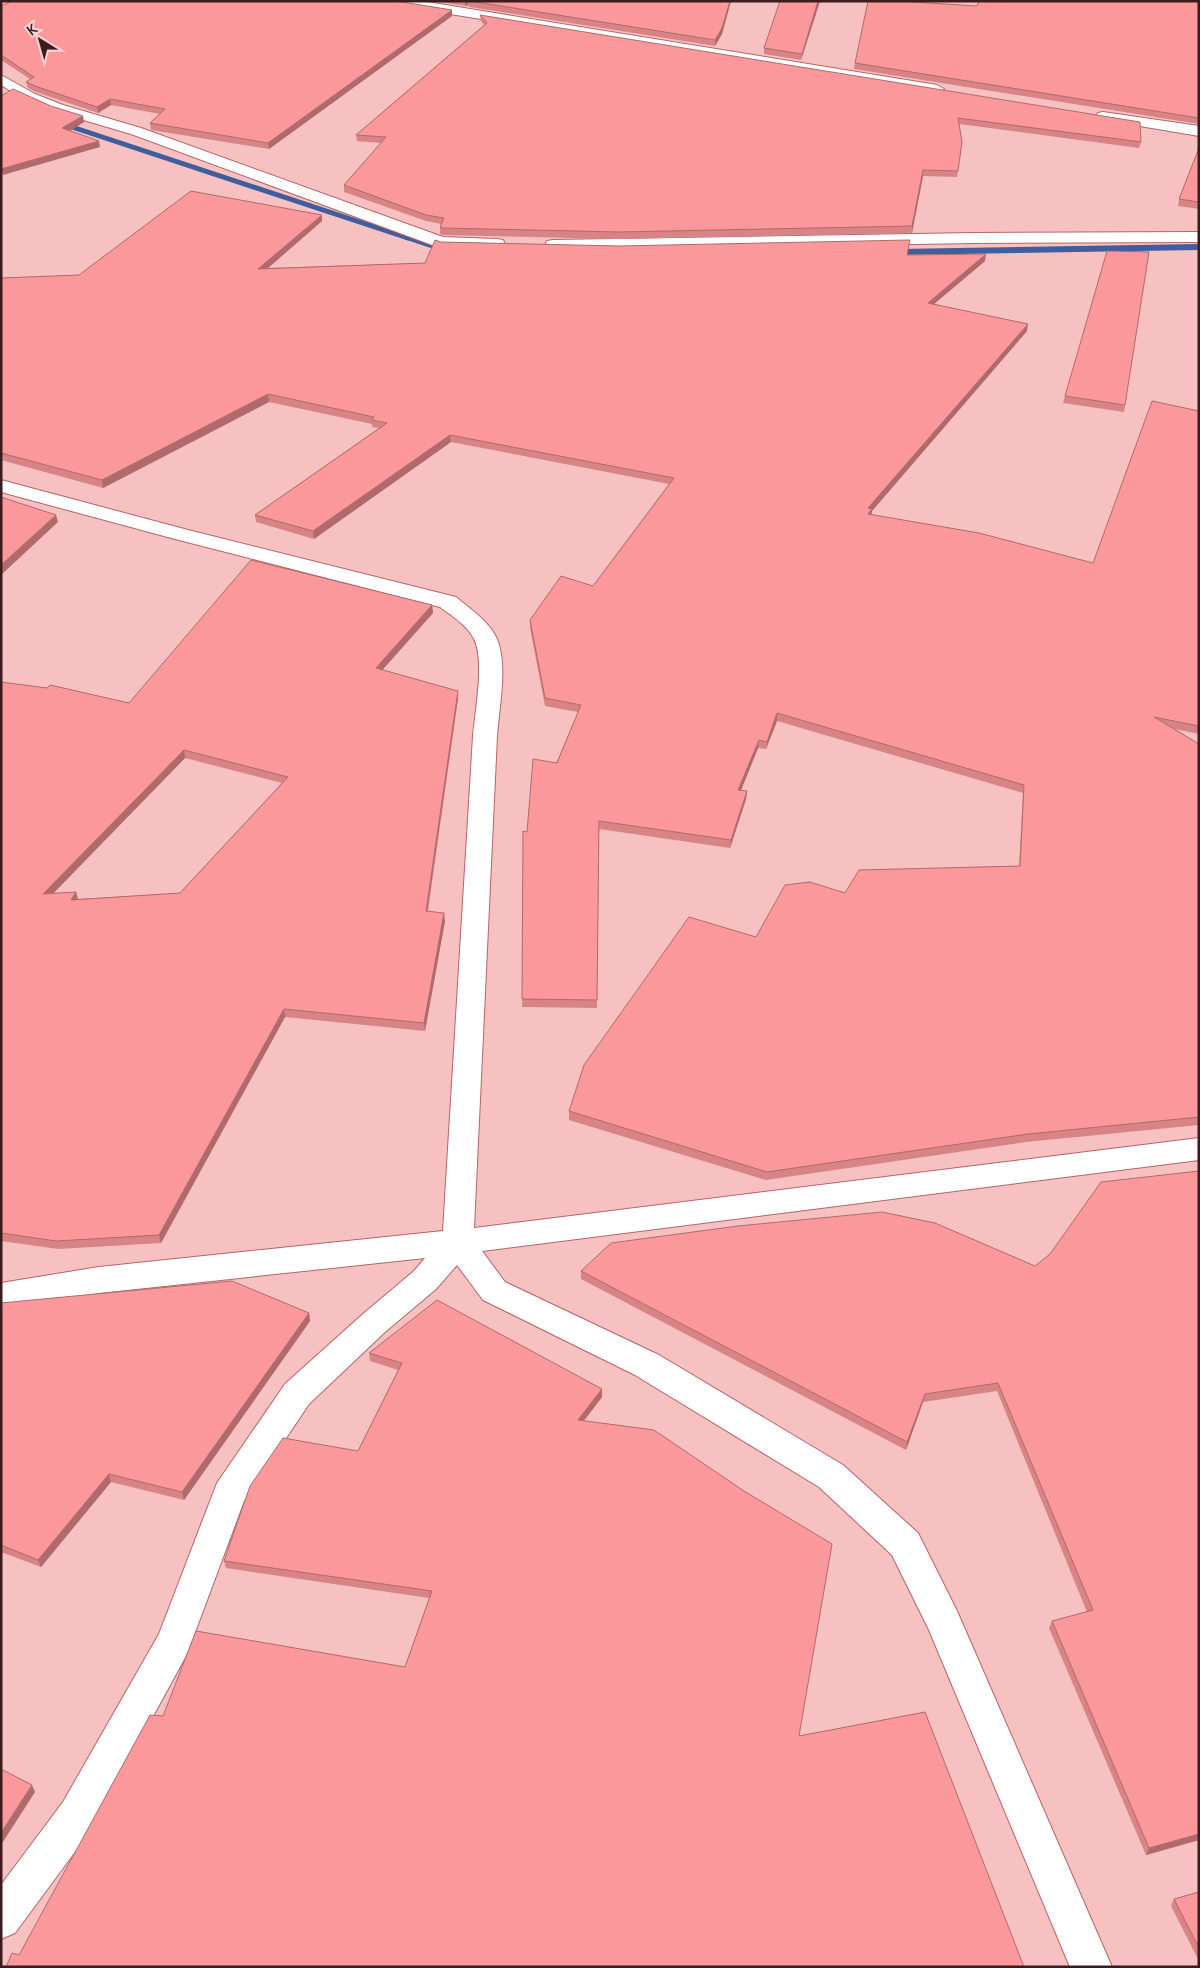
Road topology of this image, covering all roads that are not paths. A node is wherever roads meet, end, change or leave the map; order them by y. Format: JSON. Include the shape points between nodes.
{"nodes":[{"id":1,"x":395,"y":1,"type":"edge"},
{"id":2,"x":1,"y":79,"type":"edge"},
{"id":3,"x":954,"y":92,"type":"edge"},
{"id":4,"x":1088,"y":114,"type":"edge"},
{"id":5,"x":1199,"y":130,"type":"edge"},
{"id":6,"x":1199,"y":237,"type":"edge"},
{"id":7,"x":510,"y":245,"type":"edge"},
{"id":8,"x":540,"y":245,"type":"edge"},
{"id":9,"x":1,"y":486,"type":"edge"},
{"id":10,"x":1199,"y":1150,"type":"edge"},
{"id":11,"x":458,"y":1242,"type":"junction"},
{"id":12,"x":1,"y":1296,"type":"edge"},
{"id":13,"x":1,"y":1919,"type":"edge"},
{"id":14,"x":1091,"y":1967,"type":"edge"}],
"edges":[{"from":1,"to":3,"type":"street"},
{"from":2,"to":7,"type":"street","via":[[30,97],[58,108],[136,131],[442,242]]},
{"from":4,"to":5,"type":"street"},
{"from":6,"to":8,"type":"street"},
{"from":9,"to":11,"type":"street","via":[[448,602],[472,621],[486,639],[491,670]]},
{"from":10,"to":11,"type":"street"},
{"from":11,"to":12,"type":"street","via":[[99,1280]]},
{"from":11,"to":13,"type":"street","via":[[425,1280],[297,1394],[229,1494],[174,1642],[77,1816]]},
{"from":11,"to":14,"type":"street","via":[[494,1291],[647,1364],[831,1476],[905,1544],[944,1623]]}]}
